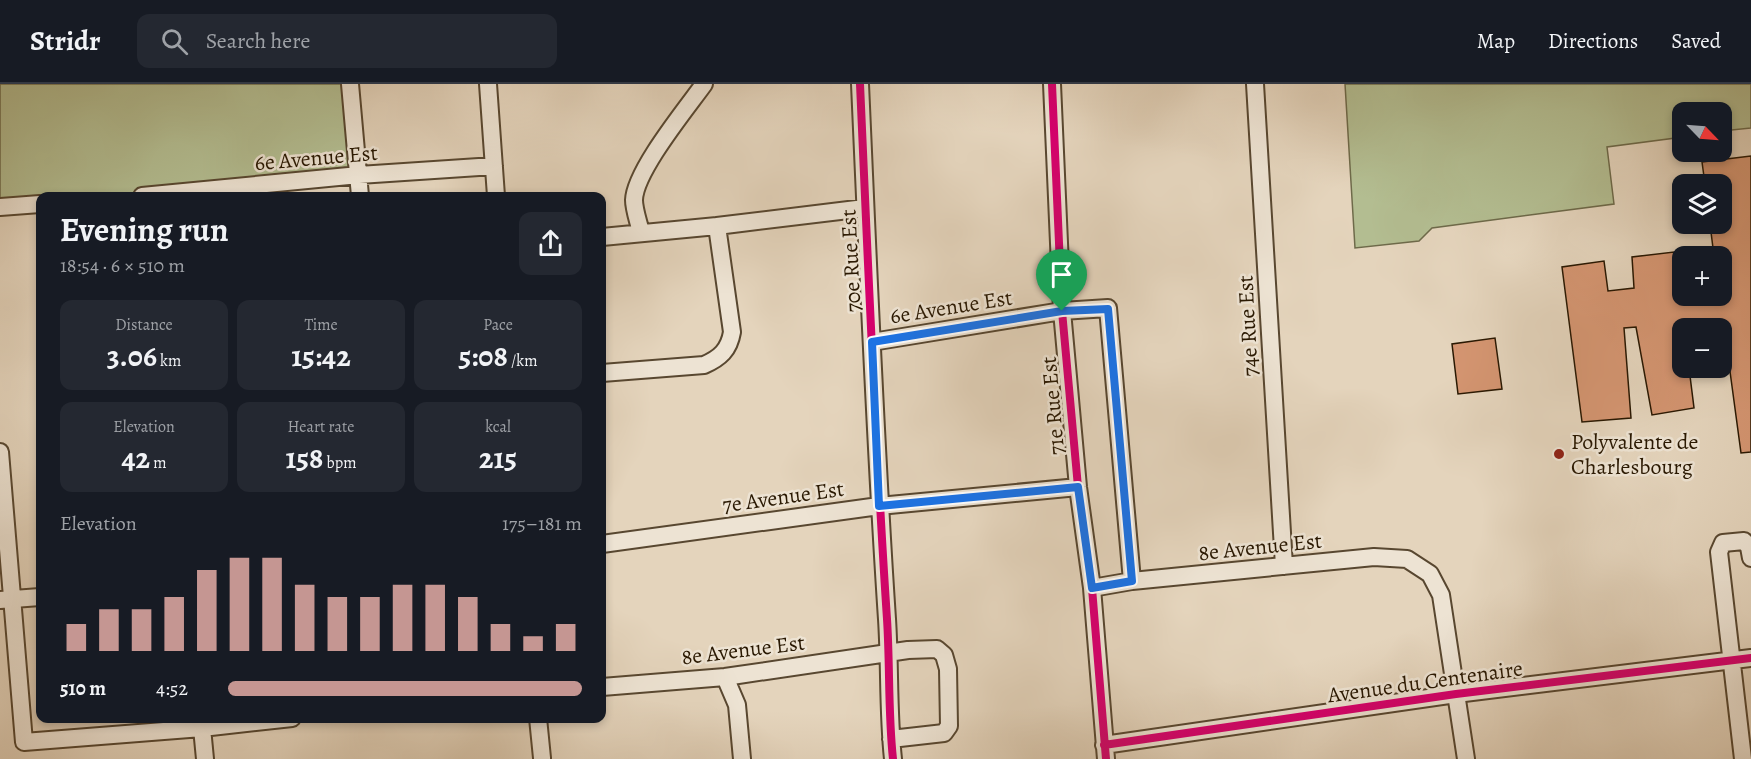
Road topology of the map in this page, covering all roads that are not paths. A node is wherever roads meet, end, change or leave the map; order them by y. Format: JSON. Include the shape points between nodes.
{"nodes":[{"id":1,"x":350,"y":84,"type":"edge"},
{"id":2,"x":488,"y":84,"type":"edge"},
{"id":3,"x":704,"y":84,"type":"edge"},
{"id":4,"x":860,"y":84,"type":"edge"},
{"id":5,"x":1052,"y":84,"type":"edge"},
{"id":6,"x":1255,"y":84,"type":"edge"},
{"id":7,"x":494,"y":166,"type":"junction"},
{"id":8,"x":359,"y":175,"type":"junction"},
{"id":9,"x":183,"y":192,"type":"edge"},
{"id":10,"x":360,"y":192,"type":"edge"},
{"id":11,"x":496,"y":192,"type":"edge"},
{"id":12,"x":36,"y":204,"type":"edge"},
{"id":13,"x":0,"y":207,"type":"edge"},
{"id":14,"x":865,"y":208,"type":"junction"},
{"id":15,"x":717,"y":226,"type":"junction"},
{"id":16,"x":640,"y":232,"type":"junction"},
{"id":17,"x":606,"y":236,"type":"edge"},
{"id":18,"x":1062,"y":311,"type":"junction"},
{"id":19,"x":872,"y":342,"type":"junction"},
{"id":20,"x":606,"y":373,"type":"edge"},
{"id":21,"x":0,"y":452,"type":"edge"},
{"id":22,"x":1078,"y":487,"type":"junction"},
{"id":23,"x":879,"y":506,"type":"junction"},
{"id":24,"x":606,"y":543,"type":"edge"},
{"id":25,"x":1750,"y":552,"type":"edge"},
{"id":26,"x":1284,"y":566,"type":"junction"},
{"id":27,"x":1132,"y":581,"type":"junction"},
{"id":28,"x":1092,"y":588,"type":"junction"},
{"id":29,"x":36,"y":597,"type":"edge"},
{"id":30,"x":6,"y":599,"type":"edge"},
{"id":31,"x":890,"y":652,"type":"junction"},
{"id":32,"x":1751,"y":658,"type":"edge"},
{"id":33,"x":1731,"y":660,"type":"junction"},
{"id":34,"x":725,"y":677,"type":"junction"},
{"id":35,"x":606,"y":687,"type":"edge"},
{"id":36,"x":1456,"y":694,"type":"junction"},
{"id":37,"x":247,"y":723,"type":"edge"},
{"id":38,"x":538,"y":723,"type":"edge"},
{"id":39,"x":202,"y":728,"type":"junction"},
{"id":40,"x":891,"y":739,"type":"junction"},
{"id":41,"x":1105,"y":752,"type":"edge"},
{"id":42,"x":542,"y":758,"type":"edge"},
{"id":43,"x":205,"y":759,"type":"edge"},
{"id":44,"x":742,"y":759,"type":"edge"},
{"id":45,"x":894,"y":759,"type":"edge"},
{"id":46,"x":1466,"y":759,"type":"edge"},
{"id":47,"x":1743,"y":759,"type":"edge"}],
"edges":[{"from":1,"to":8,"type":"street"},
{"from":2,"to":7,"type":"street"},
{"from":3,"to":16,"type":"street","via":[[654,153],[639,184],[634,200]]},
{"from":4,"to":14,"type":"street","name":"70e Rue Est"},
{"from":5,"to":18,"type":"street","name":"71e Rue Est"},
{"from":6,"to":26,"type":"street","name":"74e Rue Est"},
{"from":7,"to":8,"type":"street","name":"6e Avenue Est"},
{"from":7,"to":11,"type":"street"},
{"from":8,"to":9,"type":"street","name":"6e Avenue Est"},
{"from":8,"to":10,"type":"street"},
{"from":12,"to":13,"type":"street"},
{"from":14,"to":15,"type":"street"},
{"from":14,"to":19,"type":"street","name":"70e Rue Est"},
{"from":15,"to":16,"type":"street"},
{"from":15,"to":20,"type":"street","via":[[732,333],[730,344],[717,359],[704,365]]},
{"from":16,"to":17,"type":"street"},
{"from":18,"to":19,"type":"street","name":"6e Avenue Est"},
{"from":18,"to":22,"type":"street","name":"71e Rue Est"},
{"from":18,"to":27,"type":"street","name":"6e Avenue Est","via":[[1108,309]]},
{"from":19,"to":23,"type":"street","name":"70e Rue Est"},
{"from":21,"to":30,"type":"street"},
{"from":22,"to":23,"type":"street","name":"7e Avenue Est"},
{"from":22,"to":28,"type":"street","name":"71e Rue Est"},
{"from":23,"to":24,"type":"street","name":"7e Avenue Est"},
{"from":23,"to":31,"type":"street","name":"70e Rue Est"},
{"from":25,"to":33,"type":"street","via":[[1744,541],[1723,543],[1719,552]]},
{"from":26,"to":27,"type":"street","name":"8e Avenue Est"},
{"from":26,"to":36,"type":"street","name":"8e Avenue Est","via":[[1374,556],[1407,559],[1430,574],[1441,595]]},
{"from":27,"to":28,"type":"street","name":"8e Avenue Est"},
{"from":28,"to":41,"type":"street","name":"71e Rue Est"},
{"from":29,"to":30,"type":"street"},
{"from":30,"to":39,"type":"street","via":[[24,742]]},
{"from":31,"to":34,"type":"street","name":"8e Avenue Est"},
{"from":31,"to":40,"type":"street","name":"70e Rue Est"},
{"from":31,"to":40,"type":"street","name":"8e Avenue Est","via":[[937,649],[944,655],[950,718],[944,733]]},
{"from":32,"to":33,"type":"street","name":"Avenue du Centenaire"},
{"from":33,"to":36,"type":"street","name":"Avenue du Centenaire"},
{"from":33,"to":47,"type":"street"},
{"from":34,"to":35,"type":"street","name":"8e Avenue Est"},
{"from":34,"to":44,"type":"street","via":[[737,705]]},
{"from":36,"to":41,"type":"street","name":"Avenue du Centenaire"},
{"from":36,"to":46,"type":"street"},
{"from":37,"to":39,"type":"street"},
{"from":38,"to":42,"type":"street"},
{"from":39,"to":43,"type":"street"},
{"from":40,"to":45,"type":"street","name":"70e Rue Est"}]}
